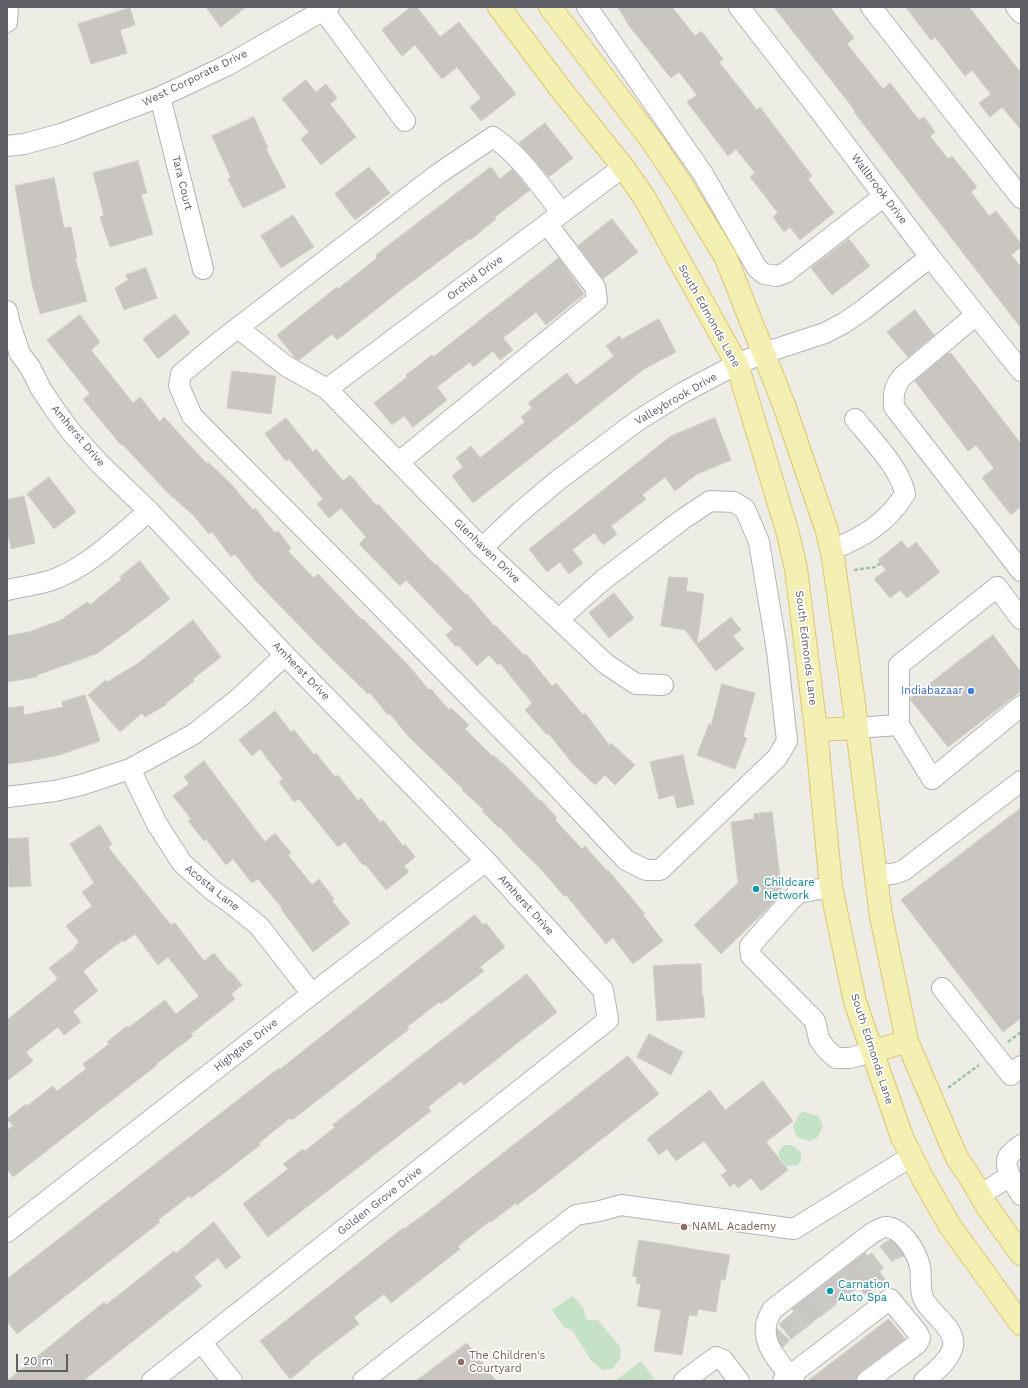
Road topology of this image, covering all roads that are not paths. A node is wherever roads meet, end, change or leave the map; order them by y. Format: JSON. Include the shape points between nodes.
{"nodes":[{"id":1,"x":8,"y":7,"type":"edge"},
{"id":2,"x":499,"y":7,"type":"edge"},
{"id":3,"x":550,"y":7,"type":"edge"},
{"id":4,"x":587,"y":7,"type":"edge"},
{"id":5,"x":739,"y":7,"type":"edge"},
{"id":6,"x":871,"y":7,"type":"edge"},
{"id":7,"x":1016,"y":7,"type":"edge"},
{"id":8,"x":324,"y":8,"type":"edge"},
{"id":9,"x":1021,"y":13,"type":"edge"},
{"id":10,"x":7,"y":22,"type":"edge"},
{"id":11,"x":160,"y":97,"type":"junction"},
{"id":12,"x":405,"y":121,"type":"dead end"},
{"id":13,"x":7,"y":146,"type":"edge"},
{"id":14,"x":623,"y":167,"type":"junction"},
{"id":15,"x":884,"y":196,"type":"junction"},
{"id":16,"x":1021,"y":198,"type":"edge"},
{"id":17,"x":555,"y":219,"type":"junction"},
{"id":18,"x":930,"y":257,"type":"junction"},
{"id":19,"x":203,"y":269,"type":"dead end"},
{"id":20,"x":7,"y":311,"type":"edge"},
{"id":21,"x":976,"y":315,"type":"junction"},
{"id":22,"x":238,"y":328,"type":"junction"},
{"id":23,"x":764,"y":353,"type":"junction"},
{"id":24,"x":13,"y":356,"type":"edge"},
{"id":25,"x":737,"y":364,"type":"junction"},
{"id":26,"x":1021,"y":371,"type":"edge"},
{"id":27,"x":327,"y":389,"type":"junction"},
{"id":28,"x":855,"y":419,"type":"dead end"},
{"id":29,"x":399,"y":462,"type":"junction"},
{"id":30,"x":148,"y":511,"type":"junction"},
{"id":31,"x":482,"y":548,"type":"junction"},
{"id":32,"x":831,"y":550,"type":"junction"},
{"id":33,"x":1021,"y":572,"type":"edge"},
{"id":34,"x":7,"y":590,"type":"edge"},
{"id":35,"x":558,"y":619,"type":"junction"},
{"id":36,"x":1021,"y":619,"type":"edge"},
{"id":37,"x":285,"y":655,"type":"junction"},
{"id":38,"x":663,"y":685,"type":"dead end"},
{"id":39,"x":1021,"y":706,"type":"edge"},
{"id":40,"x":899,"y":726,"type":"junction"},
{"id":41,"x":856,"y":728,"type":"junction"},
{"id":42,"x":816,"y":730,"type":"junction"},
{"id":43,"x":130,"y":769,"type":"junction"},
{"id":44,"x":1021,"y":781,"type":"edge"},
{"id":45,"x":7,"y":797,"type":"edge"},
{"id":46,"x":486,"y":861,"type":"junction"},
{"id":47,"x":876,"y":876,"type":"junction"},
{"id":48,"x":831,"y":887,"type":"junction"},
{"id":49,"x":942,"y":988,"type":"dead end"},
{"id":50,"x":312,"y":994,"type":"junction"},
{"id":51,"x":608,"y":1020,"type":"joint"},
{"id":52,"x":907,"y":1041,"type":"junction"},
{"id":53,"x":872,"y":1052,"type":"junction"},
{"id":54,"x":1021,"y":1066,"type":"edge"},
{"id":55,"x":1021,"y":1145,"type":"edge"},
{"id":56,"x":912,"y":1156,"type":"junction"},
{"id":57,"x":1010,"y":1176,"type":"junction"},
{"id":58,"x":980,"y":1195,"type":"junction"},
{"id":59,"x":1021,"y":1195,"type":"edge"},
{"id":60,"x":7,"y":1232,"type":"edge"},
{"id":61,"x":1021,"y":1254,"type":"edge"},
{"id":62,"x":1021,"y":1324,"type":"edge"},
{"id":63,"x":202,"y":1343,"type":"junction"},
{"id":64,"x":789,"y":1379,"type":"edge"},
{"id":65,"x":152,"y":1381,"type":"edge"},
{"id":66,"x":232,"y":1381,"type":"edge"},
{"id":67,"x":363,"y":1381,"type":"edge"},
{"id":68,"x":684,"y":1381,"type":"edge"},
{"id":69,"x":739,"y":1381,"type":"edge"},
{"id":70,"x":867,"y":1381,"type":"edge"},
{"id":71,"x":924,"y":1381,"type":"edge"}],
"edges":[{"from":1,"to":10,"type":"street"},
{"from":2,"to":14,"type":"main road","name":"South Edmonds Lane"},
{"from":3,"to":23,"type":"main road","via":[[681,184],[726,258]]},
{"from":4,"to":15,"type":"street","via":[[703,174],[747,253],[764,274],[777,276],[785,273]]},
{"from":5,"to":15,"type":"street","name":"Wallbrook Drive"},
{"from":6,"to":16,"type":"street"},
{"from":7,"to":9,"type":"street"},
{"from":8,"to":11,"type":"street","name":"West Corporate Drive","via":[[228,65]]},
{"from":8,"to":12,"type":"street"},
{"from":11,"to":13,"type":"street","name":"West Corporate Drive","via":[[61,134]]},
{"from":11,"to":19,"type":"street","name":"Tara Court"},
{"from":14,"to":17,"type":"street","name":"Orchid Drive"},
{"from":14,"to":25,"type":"main road","name":"South Edmonds Lane","via":[[644,197]]},
{"from":15,"to":18,"type":"street","name":"Wallbrook Drive"},
{"from":17,"to":22,"type":"street","via":[[517,158],[493,137],[438,174]]},
{"from":17,"to":27,"type":"street","name":"Orchid Drive"},
{"from":17,"to":29,"type":"street","via":[[595,287],[597,300]]},
{"from":18,"to":21,"type":"street","name":"Wallbrook Drive"},
{"from":18,"to":23,"type":"street","name":"Valleybrook Drive","via":[[844,323],[825,333]]},
{"from":20,"to":24,"type":"street","name":"Amherst Drive"},
{"from":21,"to":26,"type":"street","name":"Wallbrook Drive"},
{"from":21,"to":33,"type":"street","via":[[902,377],[896,385],[894,407]]},
{"from":22,"to":27,"type":"street","name":"Glenhaven Drive","via":[[286,366]]},
{"from":22,"to":35,"type":"street","via":[[181,374],[179,386],[192,416],[543,772],[626,860],[646,870],[660,870],[777,758],[788,741],[777,651],[759,542],[745,509],[734,502],[710,501],[603,580]]},
{"from":23,"to":25,"type":"street","name":"Valleybrook Drive"},
{"from":23,"to":32,"type":"main road","via":[[827,531]]},
{"from":24,"to":30,"type":"street","name":"Amherst Drive","via":[[30,367],[41,389],[72,433]]},
{"from":25,"to":31,"type":"street","name":"Valleybrook Drive","via":[[637,421],[557,481]]},
{"from":25,"to":42,"type":"main road","name":"South Edmonds Lane","via":[[796,569]]},
{"from":27,"to":29,"type":"street","name":"Glenhaven Drive"},
{"from":28,"to":32,"type":"street","via":[[897,473],[905,494],[882,523],[856,540]]},
{"from":29,"to":31,"type":"street","name":"Glenhaven Drive"},
{"from":30,"to":34,"type":"street","via":[[101,552],[72,570],[50,581]]},
{"from":30,"to":37,"type":"street","name":"Amherst Drive"},
{"from":31,"to":35,"type":"street","name":"Glenhaven Drive"},
{"from":32,"to":41,"type":"main road"},
{"from":35,"to":38,"type":"street","name":"Glenhaven Drive","via":[[606,664],[636,684]]},
{"from":36,"to":40,"type":"street","via":[[998,587],[899,665]]},
{"from":37,"to":43,"type":"street","via":[[239,698],[194,734]]},
{"from":37,"to":46,"type":"street","name":"Amherst Drive"},
{"from":39,"to":40,"type":"street","via":[[932,779]]},
{"from":40,"to":41,"type":"street"},
{"from":41,"to":42,"type":"main road"},
{"from":41,"to":47,"type":"main road"},
{"from":42,"to":48,"type":"main road","name":"South Edmonds Lane"},
{"from":43,"to":45,"type":"street","via":[[55,791]]},
{"from":43,"to":50,"type":"street","name":"Acosta Lane","via":[[157,824],[182,863],[259,926]]},
{"from":44,"to":47,"type":"street","via":[[904,870]]},
{"from":46,"to":50,"type":"street","name":"Highgate Drive"},
{"from":46,"to":51,"type":"street","name":"Amherst Drive","via":[[603,990]]},
{"from":47,"to":52,"type":"main road","via":[[881,916]]},
{"from":48,"to":53,"type":"main road","name":"South Edmonds Lane","via":[[855,1002]]},
{"from":48,"to":53,"type":"street","via":[[798,893],[750,946],[751,956],[815,1021],[820,1039],[836,1058],[850,1058]]},
{"from":49,"to":54,"type":"street","via":[[1011,1075]]},
{"from":50,"to":60,"type":"street","name":"Highgate Drive"},
{"from":51,"to":63,"type":"street","name":"Golden Grove Drive"},
{"from":52,"to":53,"type":"main road"},
{"from":52,"to":58,"type":"main road","via":[[957,1158]]},
{"from":53,"to":56,"type":"main road","name":"South Edmonds Lane","via":[[902,1138]]},
{"from":55,"to":57,"type":"street","via":[[1007,1158],[1005,1165]]},
{"from":56,"to":62,"type":"main road","name":"South Edmonds Lane","via":[[950,1226]]},
{"from":56,"to":67,"type":"street","via":[[794,1229],[621,1205],[576,1215]]},
{"from":57,"to":58,"type":"street"},
{"from":57,"to":59,"type":"street"},
{"from":58,"to":61,"type":"main road"},
{"from":63,"to":65,"type":"street","name":"Golden Grove Drive"},
{"from":63,"to":66,"type":"street"},
{"from":64,"to":70,"type":"street","via":[[890,1299],[920,1338],[917,1344]]},
{"from":64,"to":71,"type":"street","via":[[769,1348],[767,1322],[772,1310],[872,1233],[886,1227],[899,1231],[907,1239],[920,1266],[923,1297],[953,1340],[949,1355]]},
{"from":68,"to":69,"type":"street","via":[[716,1357],[723,1360]]}]}
